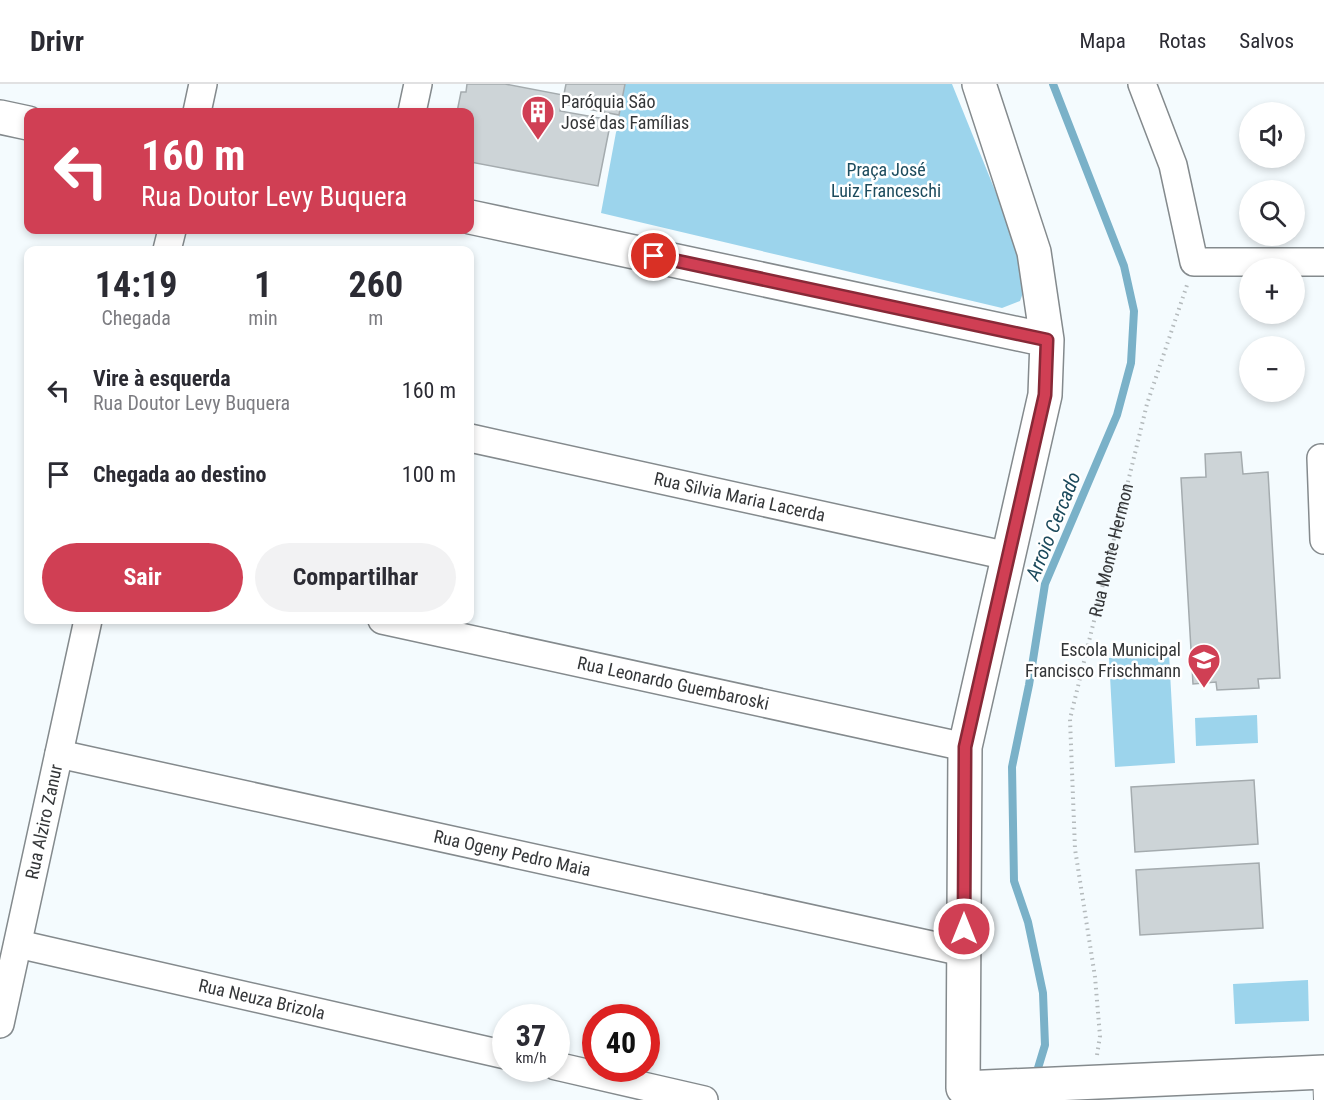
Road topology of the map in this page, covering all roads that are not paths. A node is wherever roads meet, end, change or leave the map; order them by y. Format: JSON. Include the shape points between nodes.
{"nodes":[{"id":1,"x":202,"y":84,"type":"edge"},
{"id":2,"x":418,"y":84,"type":"edge"},
{"id":3,"x":979,"y":84,"type":"edge"},
{"id":4,"x":1142,"y":84,"type":"edge"},
{"id":5,"x":198,"y":108,"type":"edge"},
{"id":6,"x":413,"y":108,"type":"edge"},
{"id":7,"x":0,"y":117,"type":"edge"},
{"id":8,"x":24,"y":122,"type":"edge"},
{"id":9,"x":474,"y":218,"type":"edge"},
{"id":10,"x":1324,"y":262,"type":"edge"},
{"id":11,"x":1047,"y":340,"type":"junction"},
{"id":12,"x":474,"y":439,"type":"edge"},
{"id":13,"x":1321,"y":458,"type":"dead end"},
{"id":14,"x":1324,"y":540,"type":"edge"},
{"id":15,"x":1008,"y":556,"type":"junction"},
{"id":16,"x":87,"y":624,"type":"edge"},
{"id":17,"x":400,"y":624,"type":"edge"},
{"id":18,"x":965,"y":747,"type":"junction"},
{"id":19,"x":59,"y":754,"type":"junction"},
{"id":20,"x":18,"y":944,"type":"junction"},
{"id":21,"x":963,"y":952,"type":"junction"},
{"id":22,"x":0,"y":1024,"type":"edge"},
{"id":23,"x":492,"y":1052,"type":"edge"},
{"id":24,"x":570,"y":1069,"type":"edge"},
{"id":25,"x":1322,"y":1081,"type":"edge"},
{"id":26,"x":1080,"y":1089,"type":"edge"},
{"id":27,"x":958,"y":1094,"type":"edge"},
{"id":28,"x":704,"y":1100,"type":"edge"}],
"edges":[{"from":1,"to":5,"type":"street"},
{"from":2,"to":6,"type":"street"},
{"from":3,"to":11,"type":"street","via":[[1034,252]]},
{"from":4,"to":10,"type":"street","via":[[1173,165],[1194,262]]},
{"from":7,"to":8,"type":"street"},
{"from":9,"to":11,"type":"street"},
{"from":11,"to":15,"type":"street","via":[[1045,395]]},
{"from":12,"to":15,"type":"street","name":"Rua Silvia Maria Lacerda"},
{"from":13,"to":14,"type":"street"},
{"from":15,"to":18,"type":"street"},
{"from":16,"to":19,"type":"street","name":"Rua Alziro Zanur"},
{"from":17,"to":18,"type":"street","name":"Rua Leonardo Guembaroski"},
{"from":18,"to":21,"type":"street"},
{"from":19,"to":20,"type":"street","name":"Rua Alziro Zanur"},
{"from":19,"to":21,"type":"street","name":"Rua Ogeny Pedro Maia"},
{"from":20,"to":22,"type":"street","name":"Rua Alziro Zanur"},
{"from":20,"to":23,"type":"street","name":"Rua Neuza Brizola"},
{"from":21,"to":27,"type":"street"},
{"from":24,"to":28,"type":"street"},
{"from":25,"to":26,"type":"street"},
{"from":26,"to":27,"type":"street","via":[[1010,1086]]}]}
